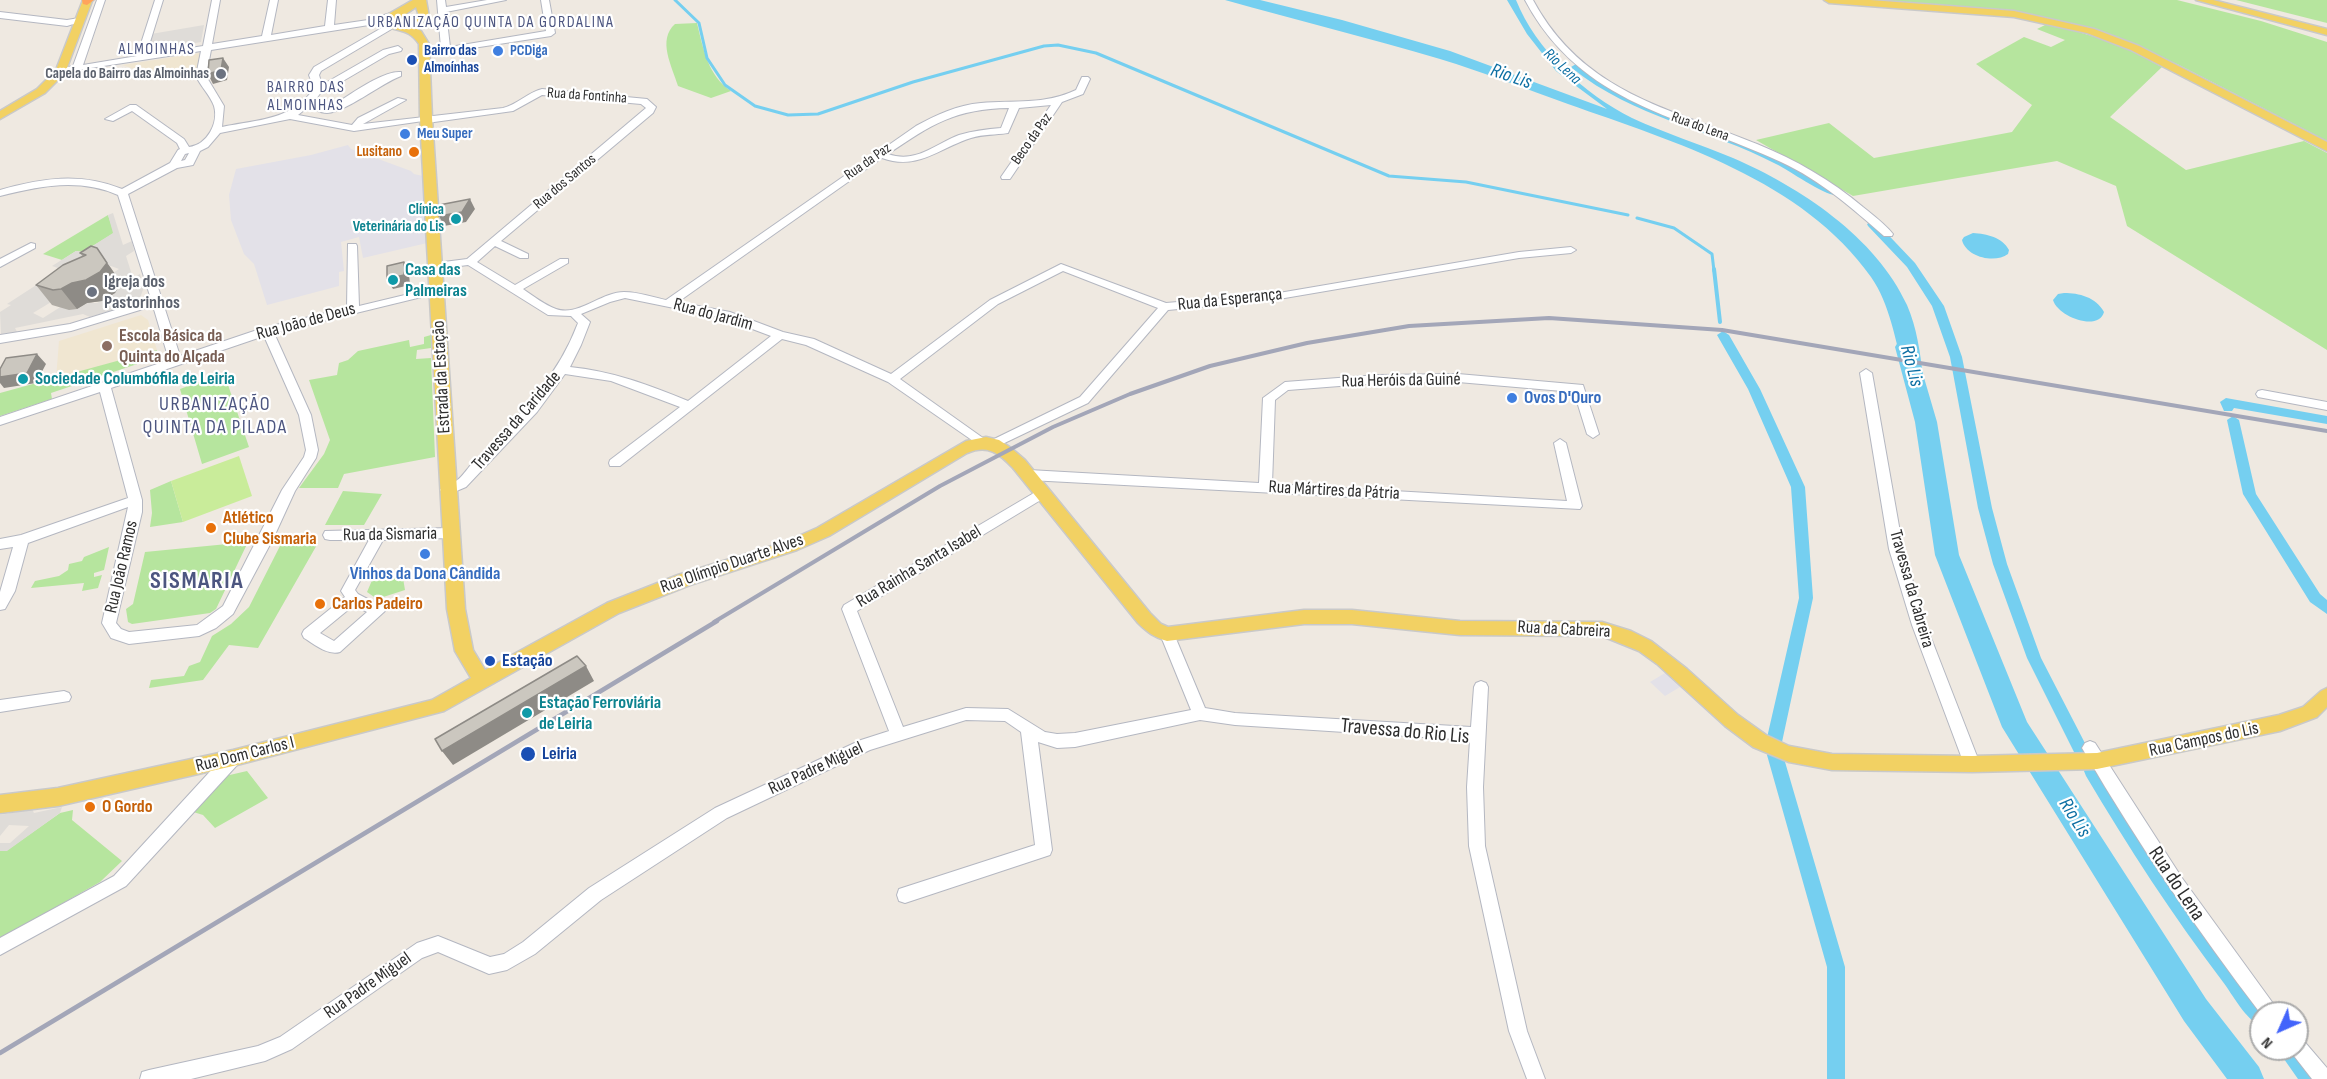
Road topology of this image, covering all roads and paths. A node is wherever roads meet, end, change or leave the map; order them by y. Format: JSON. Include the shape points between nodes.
{"nodes":[{"id":1,"x":101,"y":0,"type":"edge"},
{"id":2,"x":159,"y":0,"type":"edge"},
{"id":3,"x":216,"y":0,"type":"edge"},
{"id":4,"x":274,"y":0,"type":"edge"},
{"id":5,"x":332,"y":0,"type":"edge"},
{"id":6,"x":502,"y":0,"type":"edge"},
{"id":7,"x":545,"y":0,"type":"edge"},
{"id":8,"x":1529,"y":0,"type":"edge"},
{"id":9,"x":1829,"y":0,"type":"edge"},
{"id":10,"x":2201,"y":0,"type":"edge"},
{"id":11,"x":2215,"y":0,"type":"edge"},
{"id":12,"x":88,"y":1,"type":"edge"},
{"id":13,"x":442,"y":8,"type":"edge"},
{"id":14,"x":420,"y":14,"type":"edge"},
{"id":15,"x":0,"y":15,"type":"edge"},
{"id":16,"x":80,"y":21,"type":"junction"},
{"id":17,"x":395,"y":21,"type":"junction"},
{"id":18,"x":329,"y":28,"type":"junction"},
{"id":19,"x":2327,"y":30,"type":"edge"},
{"id":20,"x":267,"y":38,"type":"junction"},
{"id":21,"x":205,"y":48,"type":"junction"},
{"id":22,"x":398,"y":49,"type":"dead end"},
{"id":23,"x":446,"y":51,"type":"junction"},
{"id":24,"x":424,"y":54,"type":"junction"},
{"id":25,"x":141,"y":58,"type":"junction"},
{"id":26,"x":77,"y":68,"type":"junction"},
{"id":27,"x":61,"y":71,"type":"junction"},
{"id":28,"x":398,"y":74,"type":"dead end"},
{"id":29,"x":1086,"y":79,"type":"dead end"},
{"id":30,"x":318,"y":87,"type":"junction"},
{"id":31,"x":401,"y":100,"type":"dead end"},
{"id":32,"x":644,"y":101,"type":"joint"},
{"id":33,"x":1058,"y":101,"type":"junction"},
{"id":34,"x":307,"y":104,"type":"junction"},
{"id":35,"x":1015,"y":105,"type":"junction"},
{"id":36,"x":0,"y":116,"type":"edge"},
{"id":37,"x":286,"y":117,"type":"junction"},
{"id":38,"x":110,"y":119,"type":"dead end"},
{"id":39,"x":426,"y":119,"type":"junction"},
{"id":40,"x":354,"y":128,"type":"junction"},
{"id":41,"x":216,"y":131,"type":"junction"},
{"id":42,"x":2327,"y":147,"type":"edge"},
{"id":43,"x":191,"y":150,"type":"junction"},
{"id":44,"x":879,"y":154,"type":"junction"},
{"id":45,"x":1006,"y":177,"type":"dead end"},
{"id":46,"x":0,"y":193,"type":"edge"},
{"id":47,"x":122,"y":193,"type":"junction"},
{"id":48,"x":1888,"y":234,"type":"dead end"},
{"id":49,"x":495,"y":242,"type":"junction"},
{"id":50,"x":30,"y":246,"type":"dead end"},
{"id":51,"x":352,"y":246,"type":"dead end"},
{"id":52,"x":1571,"y":250,"type":"dead end"},
{"id":53,"x":524,"y":256,"type":"dead end"},
{"id":54,"x":564,"y":261,"type":"dead end"},
{"id":55,"x":470,"y":262,"type":"junction"},
{"id":56,"x":0,"y":264,"type":"edge"},
{"id":57,"x":436,"y":266,"type":"junction"},
{"id":58,"x":438,"y":290,"type":"junction"},
{"id":59,"x":514,"y":290,"type":"junction"},
{"id":60,"x":157,"y":301,"type":"junction"},
{"id":61,"x":669,"y":303,"type":"junction"},
{"id":62,"x":1165,"y":307,"type":"junction"},
{"id":63,"x":353,"y":309,"type":"junction"},
{"id":64,"x":575,"y":314,"type":"junction"},
{"id":65,"x":267,"y":331,"type":"junction"},
{"id":66,"x":780,"y":335,"type":"junction"},
{"id":67,"x":0,"y":339,"type":"edge"},
{"id":68,"x":176,"y":362,"type":"junction"},
{"id":69,"x":562,"y":370,"type":"junction"},
{"id":70,"x":1866,"y":373,"type":"dead end"},
{"id":71,"x":892,"y":379,"type":"junction"},
{"id":72,"x":105,"y":387,"type":"junction"},
{"id":73,"x":2262,"y":394,"type":"dead end"},
{"id":74,"x":689,"y":406,"type":"junction"},
{"id":75,"x":2327,"y":406,"type":"edge"},
{"id":76,"x":0,"y":421,"type":"edge"},
{"id":77,"x":1593,"y":434,"type":"dead end"},
{"id":78,"x":986,"y":443,"type":"junction"},
{"id":79,"x":1560,"y":443,"type":"dead end"},
{"id":80,"x":615,"y":463,"type":"dead end"},
{"id":81,"x":1029,"y":475,"type":"junction"},
{"id":82,"x":1265,"y":487,"type":"junction"},
{"id":83,"x":447,"y":490,"type":"junction"},
{"id":84,"x":1044,"y":492,"type":"junction"},
{"id":85,"x":135,"y":500,"type":"junction"},
{"id":86,"x":450,"y":533,"type":"junction"},
{"id":87,"x":330,"y":536,"type":"dead end"},
{"id":88,"x":379,"y":536,"type":"junction"},
{"id":89,"x":22,"y":540,"type":"junction"},
{"id":90,"x":0,"y":544,"type":"edge"},
{"id":91,"x":353,"y":598,"type":"dead end"},
{"id":92,"x":0,"y":606,"type":"edge"},
{"id":93,"x":1167,"y":634,"type":"junction"},
{"id":94,"x":483,"y":682,"type":"junction"},
{"id":95,"x":1481,"y":687,"type":"dead end"},
{"id":96,"x":2327,"y":696,"type":"edge"},
{"id":97,"x":64,"y":697,"type":"dead end"},
{"id":98,"x":0,"y":706,"type":"edge"},
{"id":99,"x":1200,"y":714,"type":"junction"},
{"id":100,"x":1028,"y":728,"type":"junction"},
{"id":101,"x":1478,"y":734,"type":"junction"},
{"id":102,"x":898,"y":735,"type":"junction"},
{"id":103,"x":2094,"y":754,"type":"junction"},
{"id":104,"x":234,"y":758,"type":"junction"},
{"id":105,"x":2073,"y":762,"type":"joint"},
{"id":106,"x":1972,"y":764,"type":"junction"},
{"id":107,"x":0,"y":804,"type":"edge"},
{"id":108,"x":905,"y":895,"type":"dead end"},
{"id":109,"x":0,"y":947,"type":"edge"},
{"id":110,"x":2262,"y":1001,"type":"edge"},
{"id":111,"x":2309,"y":1061,"type":"edge"},
{"id":112,"x":149,"y":1079,"type":"edge"},
{"id":113,"x":1536,"y":1079,"type":"edge"},
{"id":114,"x":2324,"y":1079,"type":"edge"}],
"edges":[{"from":1,"to":26,"type":"street"},
{"from":2,"to":25,"type":"street"},
{"from":3,"to":21,"type":"street"},
{"from":4,"to":20,"type":"street"},
{"from":5,"to":18,"type":"street"},
{"from":6,"to":13,"type":"street"},
{"from":7,"to":23,"type":"street","via":[[551,33]]},
{"from":8,"to":48,"type":"street","name":"Rua do Lena","via":[[1568,53],[1602,83],[1654,110],[1785,160],[1843,194]]},
{"from":9,"to":42,"type":"main road","via":[[2014,14],[2090,31],[2135,48]]},
{"from":10,"to":19,"type":"main road"},
{"from":11,"to":19,"type":"main road"},
{"from":12,"to":16,"type":"main road"},
{"from":13,"to":14,"type":"street"},
{"from":13,"to":23,"type":"street"},
{"from":14,"to":17,"type":"main road"},
{"from":14,"to":17,"type":"main road"},
{"from":14,"to":24,"type":"main road","name":"Estrada da Estação"},
{"from":15,"to":16,"type":"street"},
{"from":16,"to":27,"type":"main road"},
{"from":17,"to":18,"type":"street"},
{"from":17,"to":30,"type":"street","via":[[320,66],[314,75]]},
{"from":18,"to":20,"type":"street"},
{"from":20,"to":21,"type":"street"},
{"from":21,"to":25,"type":"street"},
{"from":21,"to":41,"type":"street","via":[[201,76],[219,107]]},
{"from":22,"to":30,"type":"street"},
{"from":23,"to":24,"type":"street"},
{"from":24,"to":39,"type":"main road","name":"Estrada da Estação"},
{"from":25,"to":26,"type":"street"},
{"from":26,"to":27,"type":"street"},
{"from":27,"to":36,"type":"main road","via":[[41,91]]},
{"from":28,"to":34,"type":"street","via":[[330,110]]},
{"from":29,"to":33,"type":"street","name":"Rua da Paz","via":[[1080,92]]},
{"from":30,"to":34,"type":"street"},
{"from":31,"to":40,"type":"street","via":[[361,120]]},
{"from":32,"to":39,"type":"street","name":"Rua da Fontinha","via":[[537,93],[509,109]]},
{"from":32,"to":49,"type":"street","name":"Rua dos Santos","via":[[650,111]]},
{"from":33,"to":35,"type":"street","name":"Rua da Paz"},
{"from":33,"to":45,"type":"street","name":"Beco da Paz"},
{"from":34,"to":37,"type":"street"},
{"from":35,"to":44,"type":"street","name":"Rua da Paz","via":[[978,106],[950,114],[919,128]]},
{"from":35,"to":44,"type":"street","via":[[1005,131],[971,135],[913,160],[891,160]]},
{"from":37,"to":40,"type":"street","name":"Rua da Fontinha"},
{"from":37,"to":41,"type":"street"},
{"from":38,"to":43,"type":"street","via":[[133,107]]},
{"from":39,"to":40,"type":"street","name":"Rua da Fontinha"},
{"from":39,"to":57,"type":"main road","name":"Estrada da Estação"},
{"from":41,"to":43,"type":"street"},
{"from":43,"to":47,"type":"street","via":[[179,154],[174,165]]},
{"from":44,"to":61,"type":"street","name":"Rua da Paz"},
{"from":46,"to":47,"type":"street","via":[[76,181],[100,184]]},
{"from":47,"to":60,"type":"street"},
{"from":49,"to":53,"type":"street"},
{"from":49,"to":55,"type":"street","name":"Rua dos Santos"},
{"from":50,"to":56,"type":"street"},
{"from":51,"to":63,"type":"street"},
{"from":52,"to":62,"type":"street","name":"Rua da Esperança","via":[[1519,255],[1273,297]]},
{"from":54,"to":59,"type":"street"},
{"from":55,"to":57,"type":"street"},
{"from":55,"to":59,"type":"street"},
{"from":57,"to":58,"type":"main road","name":"Estrada da Estação"},
{"from":58,"to":63,"type":"street","name":"Rua João de Deus"},
{"from":58,"to":83,"type":"main road","name":"Estrada da Estação"},
{"from":59,"to":64,"type":"street","via":[[552,312]]},
{"from":60,"to":67,"type":"street","via":[[71,327]]},
{"from":60,"to":68,"type":"street"},
{"from":61,"to":64,"type":"street","name":"Rua do Jardim","via":[[620,295]]},
{"from":61,"to":66,"type":"street","name":"Rua do Jardim","via":[[726,315]]},
{"from":62,"to":71,"type":"street","name":"Rua da Esperança","via":[[1061,267],[994,302]]},
{"from":62,"to":78,"type":"street","via":[[1084,400]]},
{"from":63,"to":65,"type":"street","name":"Rua João de Deus"},
{"from":64,"to":69,"type":"street","name":"Travessa da Caridade","via":[[584,322]]},
{"from":65,"to":68,"type":"street","name":"Rua João de Deus"},
{"from":65,"to":85,"type":"street","name":"Rua João Ramos","via":[[305,415],[312,450],[228,610],[211,624],[189,632],[129,638],[112,631],[109,623]]},
{"from":66,"to":71,"type":"street","name":"Rua do Jardim","via":[[810,342]]},
{"from":66,"to":74,"type":"street"},
{"from":68,"to":72,"type":"street","name":"Rua João de Deus"},
{"from":69,"to":74,"type":"street","via":[[605,374]]},
{"from":69,"to":83,"type":"street","name":"Travessa da Caridade","via":[[534,408],[461,484]]},
{"from":70,"to":106,"type":"street","name":"Travessa da Cabreira","via":[[1896,549],[1919,625]]},
{"from":71,"to":78,"type":"street","name":"Rua do Jardim"},
{"from":72,"to":76,"type":"street","name":"Rua João de Deus"},
{"from":72,"to":85,"type":"street"},
{"from":73,"to":75,"type":"street"},
{"from":74,"to":80,"type":"street"},
{"from":77,"to":82,"type":"street","name":"Rua Heróis da Guiné","via":[[1578,388],[1458,378],[1284,386],[1269,398]]},
{"from":78,"to":81,"type":"main road","via":[[1011,456]]},
{"from":78,"to":94,"type":"main road","name":"Rua Olímpio Duarte Alves","via":[[962,449],[823,532],[622,604]]},
{"from":79,"to":82,"type":"street","name":"Rua Mártires da Pátria","via":[[1575,506]]},
{"from":81,"to":82,"type":"street","name":"Rua Mártires da Pátria"},
{"from":81,"to":84,"type":"main road"},
{"from":83,"to":86,"type":"main road","name":"Estrada da Estação"},
{"from":84,"to":93,"type":"main road","via":[[1144,618]]},
{"from":84,"to":102,"type":"street","name":"Rua Rainha Santa Isabel","via":[[849,609]]},
{"from":85,"to":89,"type":"street"},
{"from":86,"to":88,"type":"street","name":"Rua da Sismaria"},
{"from":86,"to":94,"type":"main road","name":"Estrada da Estação","via":[[461,642]]},
{"from":87,"to":88,"type":"street","name":"Rua da Sismaria"},
{"from":88,"to":91,"type":"street","via":[[348,591]]},
{"from":89,"to":90,"type":"street"},
{"from":89,"to":92,"type":"street"},
{"from":93,"to":99,"type":"street"},
{"from":93,"to":106,"type":"main road","name":"Rua da Cabreira","via":[[1327,616],[1460,628],[1602,629],[1656,652],[1742,729],[1791,755],[1832,762]]},
{"from":94,"to":104,"type":"main road","name":"Rua Dom Carlos I","via":[[427,710]]},
{"from":95,"to":101,"type":"street"},
{"from":96,"to":103,"type":"main road","name":"Rua Campos do Lis","via":[[2310,712],[2280,723]]},
{"from":97,"to":98,"type":"street"},
{"from":99,"to":100,"type":"street","name":"Rua Padre Miguel","via":[[1076,740],[1057,741]]},
{"from":99,"to":101,"type":"street","name":"Travessa do Rio Lis"},
{"from":100,"to":102,"type":"street","name":"Rua Padre Miguel","via":[[1008,715],[966,714]]},
{"from":100,"to":108,"type":"street","via":[[1044,850]]},
{"from":101,"to":113,"type":"street","name":"Travessa do Rio Lis","via":[[1477,846],[1518,1031]]},
{"from":102,"to":112,"type":"street","name":"Rua Padre Miguel","via":[[866,745],[721,813],[595,894],[507,962],[489,966],[451,948],[427,946],[286,1043],[259,1055]]},
{"from":103,"to":105,"type":"main road","name":"Rua Campos do Lis"},
{"from":103,"to":110,"type":"street","name":"Rua do Lena","via":[[2200,921]]},
{"from":104,"to":107,"type":"main road","name":"Rua Dom Carlos I","via":[[58,797]]},
{"from":104,"to":109,"type":"street","via":[[120,881]]},
{"from":105,"to":106,"type":"main road","name":"Rua da Cabreira"},
{"from":111,"to":114,"type":"street"}]}
